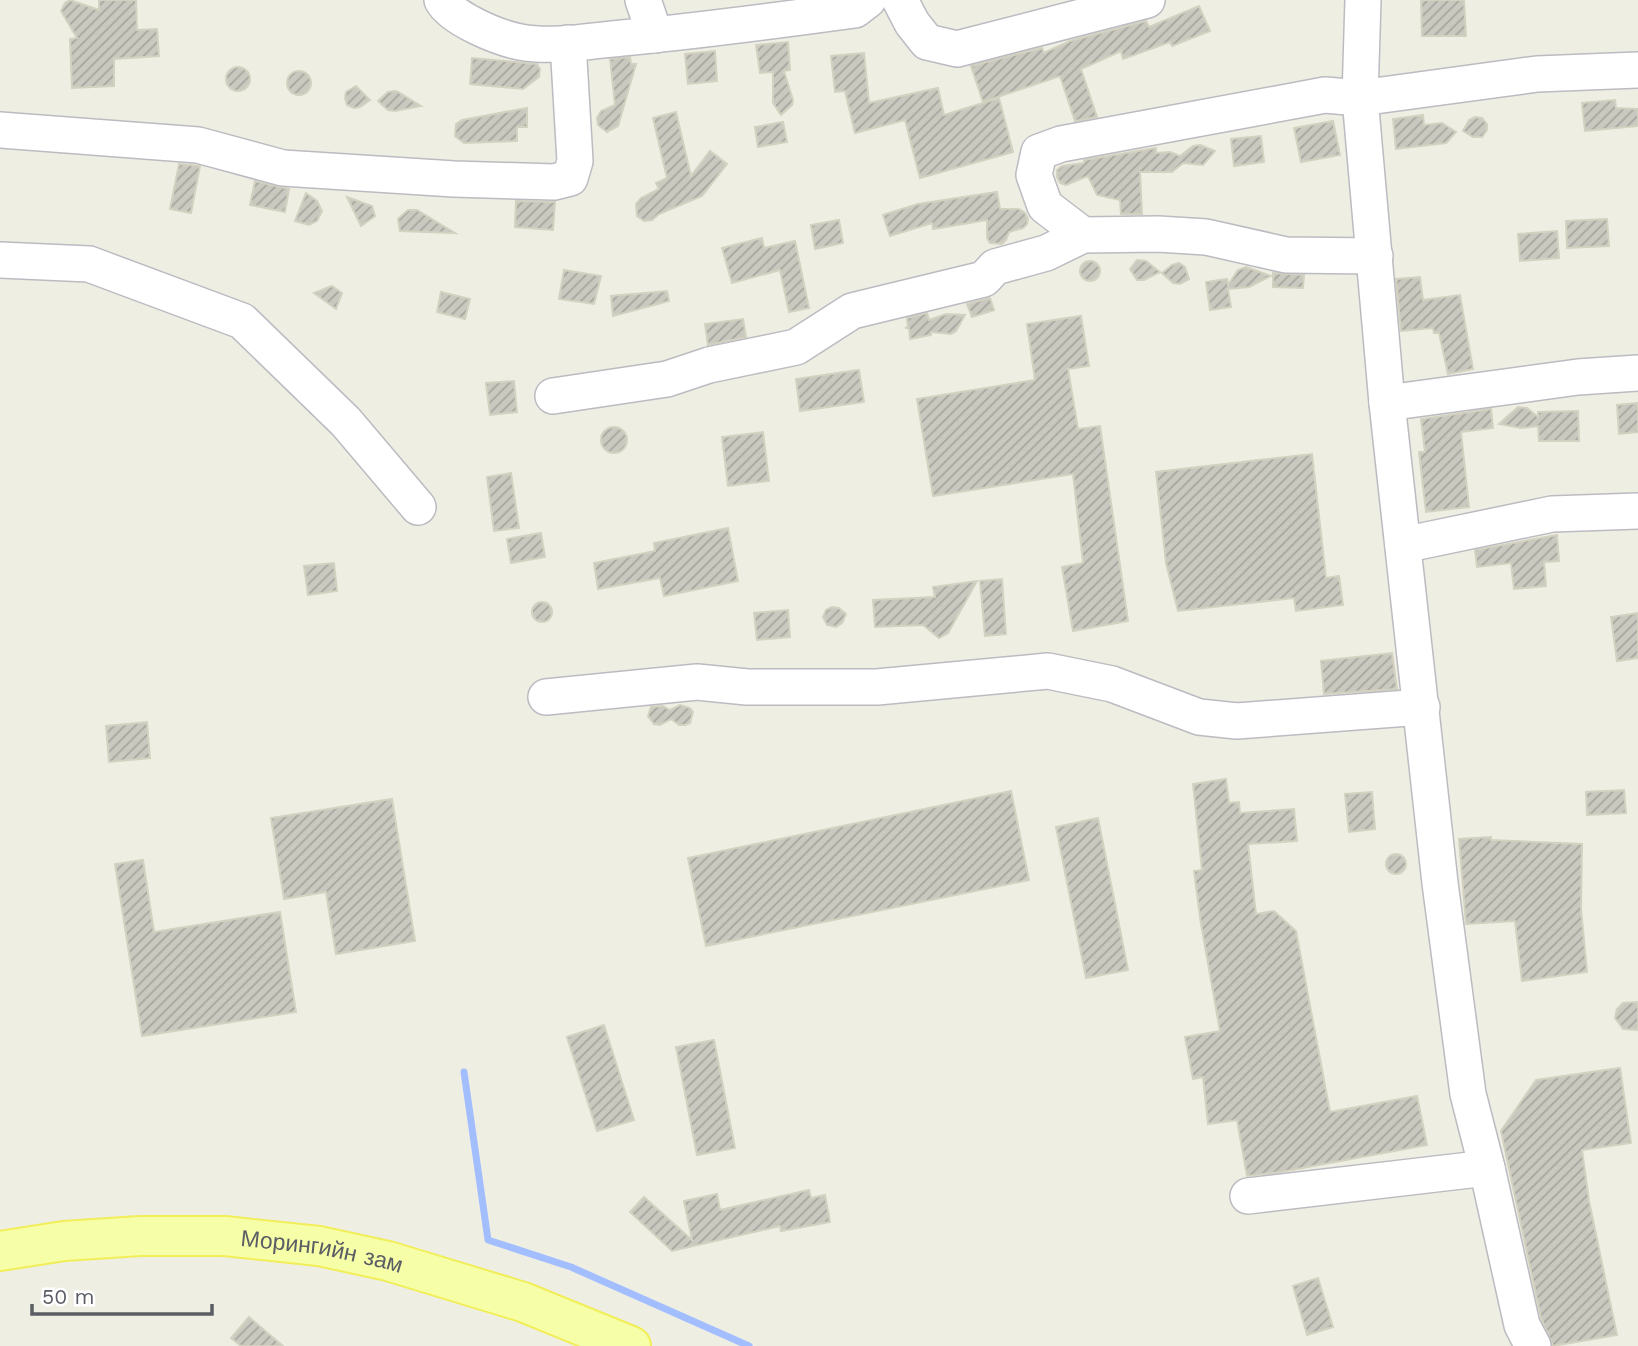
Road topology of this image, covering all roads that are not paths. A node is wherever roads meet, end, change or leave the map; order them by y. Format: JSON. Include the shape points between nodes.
{"nodes":[{"id":1,"x":442,"y":0,"type":"edge"},
{"id":2,"x":643,"y":0,"type":"edge"},
{"id":3,"x":868,"y":0,"type":"edge"},
{"id":4,"x":900,"y":0,"type":"edge"},
{"id":5,"x":1147,"y":0,"type":"edge"},
{"id":6,"x":1363,"y":0,"type":"edge"},
{"id":7,"x":655,"y":35,"type":"junction"},
{"id":8,"x":568,"y":43,"type":"junction"},
{"id":9,"x":1638,"y":70,"type":"edge"},
{"id":10,"x":1360,"y":98,"type":"junction"},
{"id":11,"x":0,"y":130,"type":"edge"},
{"id":12,"x":1083,"y":235,"type":"junction"},
{"id":13,"x":1375,"y":256,"type":"junction"},
{"id":14,"x":0,"y":260,"type":"edge"},
{"id":15,"x":1638,"y":373,"type":"edge"},
{"id":16,"x":553,"y":396,"type":"dead end"},
{"id":17,"x":1387,"y":403,"type":"junction"},
{"id":18,"x":418,"y":507,"type":"dead end"},
{"id":19,"x":1638,"y":511,"type":"edge"},
{"id":20,"x":1403,"y":545,"type":"junction"},
{"id":21,"x":546,"y":697,"type":"dead end"},
{"id":22,"x":1422,"y":707,"type":"junction"},
{"id":23,"x":1487,"y":1168,"type":"junction"},
{"id":24,"x":1248,"y":1196,"type":"dead end"},
{"id":25,"x":0,"y":1251,"type":"edge"},
{"id":26,"x":631,"y":1346,"type":"edge"},
{"id":27,"x":1533,"y":1346,"type":"edge"}],
"edges":[{"from":1,"to":8,"type":"street","via":[[480,29],[521,42]]},
{"from":2,"to":7,"type":"street"},
{"from":3,"to":7,"type":"street","via":[[855,10]]},
{"from":4,"to":5,"type":"street","via":[[927,42],[957,49]]},
{"from":6,"to":10,"type":"street"},
{"from":7,"to":8,"type":"street"},
{"from":8,"to":11,"type":"street","via":[[575,161],[570,178],[554,182],[284,168],[198,145]]},
{"from":9,"to":10,"type":"street","via":[[1537,74]]},
{"from":10,"to":12,"type":"street","via":[[1325,95],[1061,144],[1039,152],[1034,175],[1045,206]]},
{"from":10,"to":13,"type":"street"},
{"from":12,"to":13,"type":"street","via":[[1206,237],[1286,255]]},
{"from":12,"to":16,"type":"street","via":[[1046,253],[995,267],[984,279],[852,311],[796,347],[667,379]]},
{"from":13,"to":17,"type":"street"},
{"from":14,"to":18,"type":"street","via":[[89,264],[242,321],[346,422]]},
{"from":15,"to":17,"type":"street"},
{"from":17,"to":20,"type":"street"},
{"from":19,"to":20,"type":"street","via":[[1552,514]]},
{"from":20,"to":22,"type":"street"},
{"from":21,"to":22,"type":"street","via":[[697,682],[747,687],[877,687],[1048,671],[1112,684],[1199,718],[1237,721]]},
{"from":22,"to":23,"type":"street","via":[[1464,1069]]},
{"from":23,"to":24,"type":"street"},
{"from":23,"to":27,"type":"street","via":[[1522,1325]]},
{"from":25,"to":26,"type":"main road","name":"Морингийн зам","via":[[140,1236],[225,1236],[319,1246],[388,1261],[523,1302]]}]}
